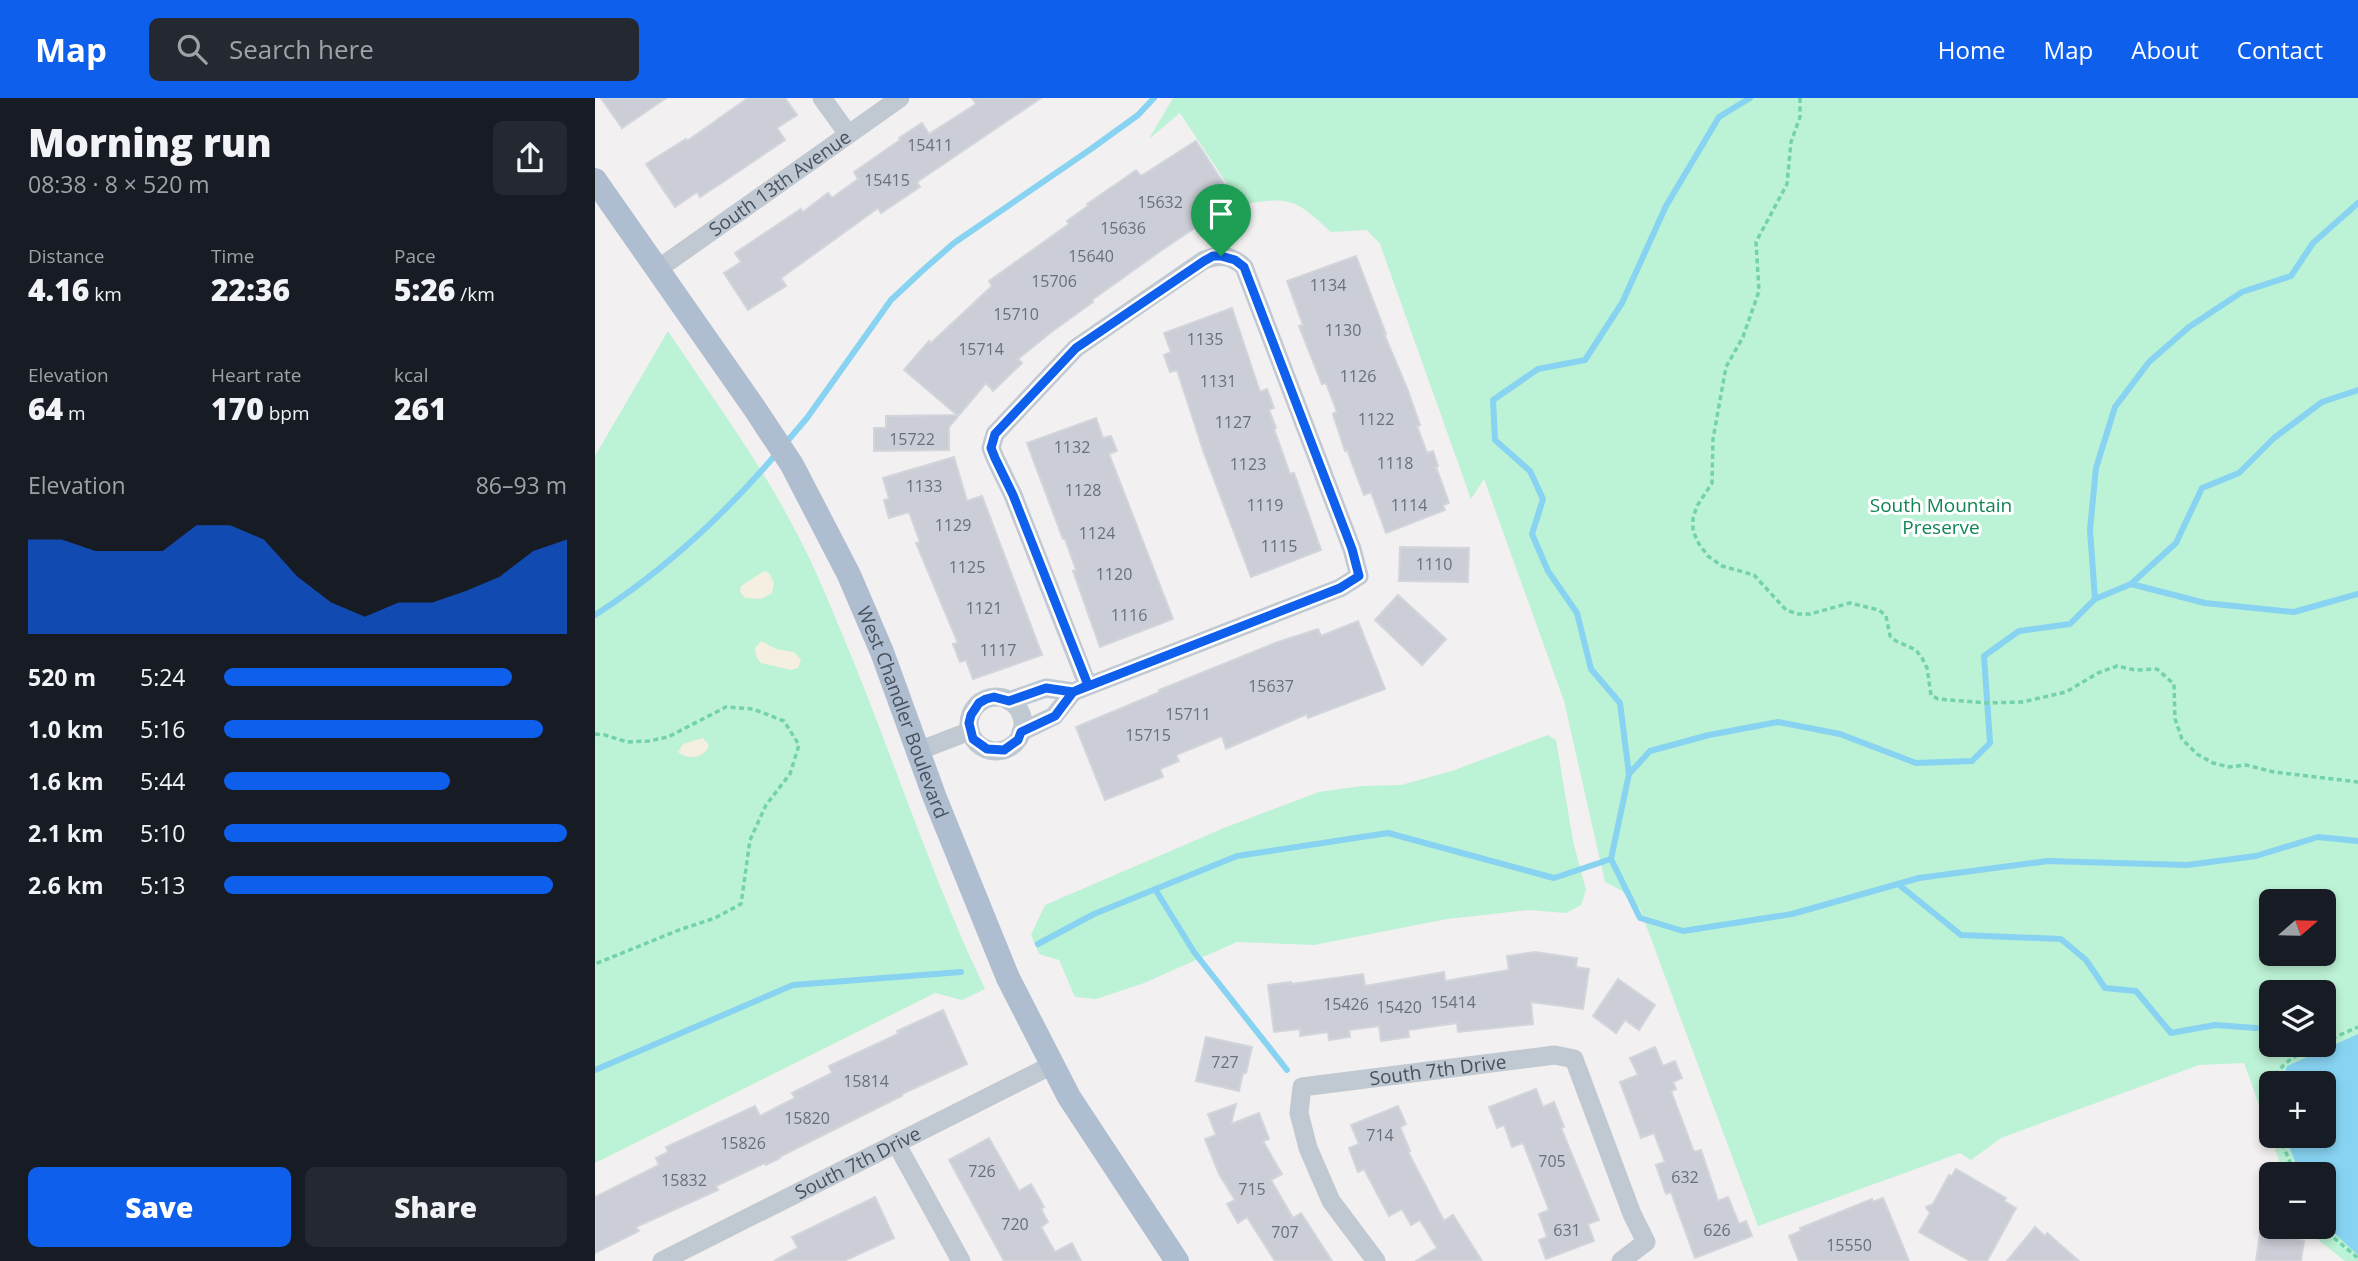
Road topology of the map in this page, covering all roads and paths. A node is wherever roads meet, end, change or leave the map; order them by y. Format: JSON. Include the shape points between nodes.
{"nodes":[{"id":1,"x":822,"y":98,"type":"edge"},
{"id":2,"x":900,"y":98,"type":"edge"},
{"id":3,"x":1800,"y":98,"type":"edge"},
{"id":4,"x":848,"y":134,"type":"junction"},
{"id":5,"x":595,"y":180,"type":"edge"},
{"id":6,"x":658,"y":269,"type":"junction"},
{"id":7,"x":1080,"y":689,"type":"junction"},
{"id":8,"x":1009,"y":701,"type":"junction"},
{"id":9,"x":970,"y":731,"type":"junction"},
{"id":10,"x":1021,"y":732,"type":"junction"},
{"id":11,"x":595,"y":734,"type":"edge"},
{"id":12,"x":918,"y":751,"type":"junction"},
{"id":13,"x":2358,"y":782,"type":"edge"},
{"id":14,"x":595,"y":964,"type":"edge"},
{"id":15,"x":2358,"y":1027,"type":"edge"},
{"id":16,"x":2336,"y":1037,"type":"edge"},
{"id":17,"x":2292,"y":1057,"type":"edge"},
{"id":18,"x":1052,"y":1065,"type":"junction"},
{"id":19,"x":2277,"y":1071,"type":"edge"},
{"id":20,"x":896,"y":1143,"type":"junction"},
{"id":21,"x":2335,"y":1239,"type":"edge"},
{"id":22,"x":2358,"y":1258,"type":"edge"},
{"id":23,"x":662,"y":1261,"type":"edge"},
{"id":24,"x":961,"y":1261,"type":"edge"},
{"id":25,"x":1177,"y":1261,"type":"edge"},
{"id":26,"x":1376,"y":1261,"type":"edge"},
{"id":27,"x":1621,"y":1261,"type":"edge"}],
"edges":[{"from":1,"to":4,"type":"street"},
{"from":2,"to":4,"type":"street","name":"South 13th Avenue"},
{"from":3,"to":13,"type":"path","via":[[1787,184],[1756,242],[1759,291],[1743,337],[1726,367],[1713,439],[1712,483],[1693,519],[1693,531],[1708,556],[1722,566],[1754,575],[1786,610],[1798,614],[1850,603],[1879,610],[1886,616],[1890,636],[1922,658],[1931,695],[1938,699],[2022,702],[2066,692],[2117,666],[2157,669],[2174,684],[2175,719],[2182,738],[2205,759]]},
{"from":4,"to":6,"type":"street","name":"South 13th Avenue"},
{"from":5,"to":6,"type":"main road","name":"West Chandler Boulevard"},
{"from":6,"to":12,"type":"main road","name":"West Chandler Boulevard","via":[[792,465],[849,575]]},
{"from":7,"to":7,"type":"street","via":[[1013,495],[991,448],[995,434],[1076,348],[1204,261],[1213,256],[1230,257],[1244,267],[1359,576],[1340,588]]},
{"from":7,"to":8,"type":"street","via":[[1046,688]]},
{"from":7,"to":10,"type":"street","via":[[1055,716]]},
{"from":8,"to":9,"type":"street","via":[[994,697],[979,703],[971,715]]},
{"from":8,"to":10,"type":"street","via":[[1022,718]]},
{"from":9,"to":10,"type":"street","via":[[979,745],[995,751],[1011,746]]},
{"from":9,"to":12,"type":"street"},
{"from":11,"to":14,"type":"path","via":[[627,742],[669,737],[726,707],[753,709],[784,721],[799,745],[790,774],[766,805],[750,840],[741,904]]},
{"from":12,"to":18,"type":"main road","name":"West Chandler Boulevard","via":[[997,953]]},
{"from":15,"to":16,"type":"path"},
{"from":17,"to":19,"type":"path"},
{"from":18,"to":20,"type":"street","name":"South 7th Drive"},
{"from":18,"to":25,"type":"main road","name":"West Chandler Boulevard"},
{"from":20,"to":23,"type":"street","name":"South 7th Drive"},
{"from":20,"to":24,"type":"street"},
{"from":21,"to":22,"type":"path"},
{"from":26,"to":27,"type":"street","name":"South 7th Drive","via":[[1331,1201],[1308,1148],[1299,1113],[1302,1087],[1555,1055],[1574,1059],[1646,1242]]}]}
